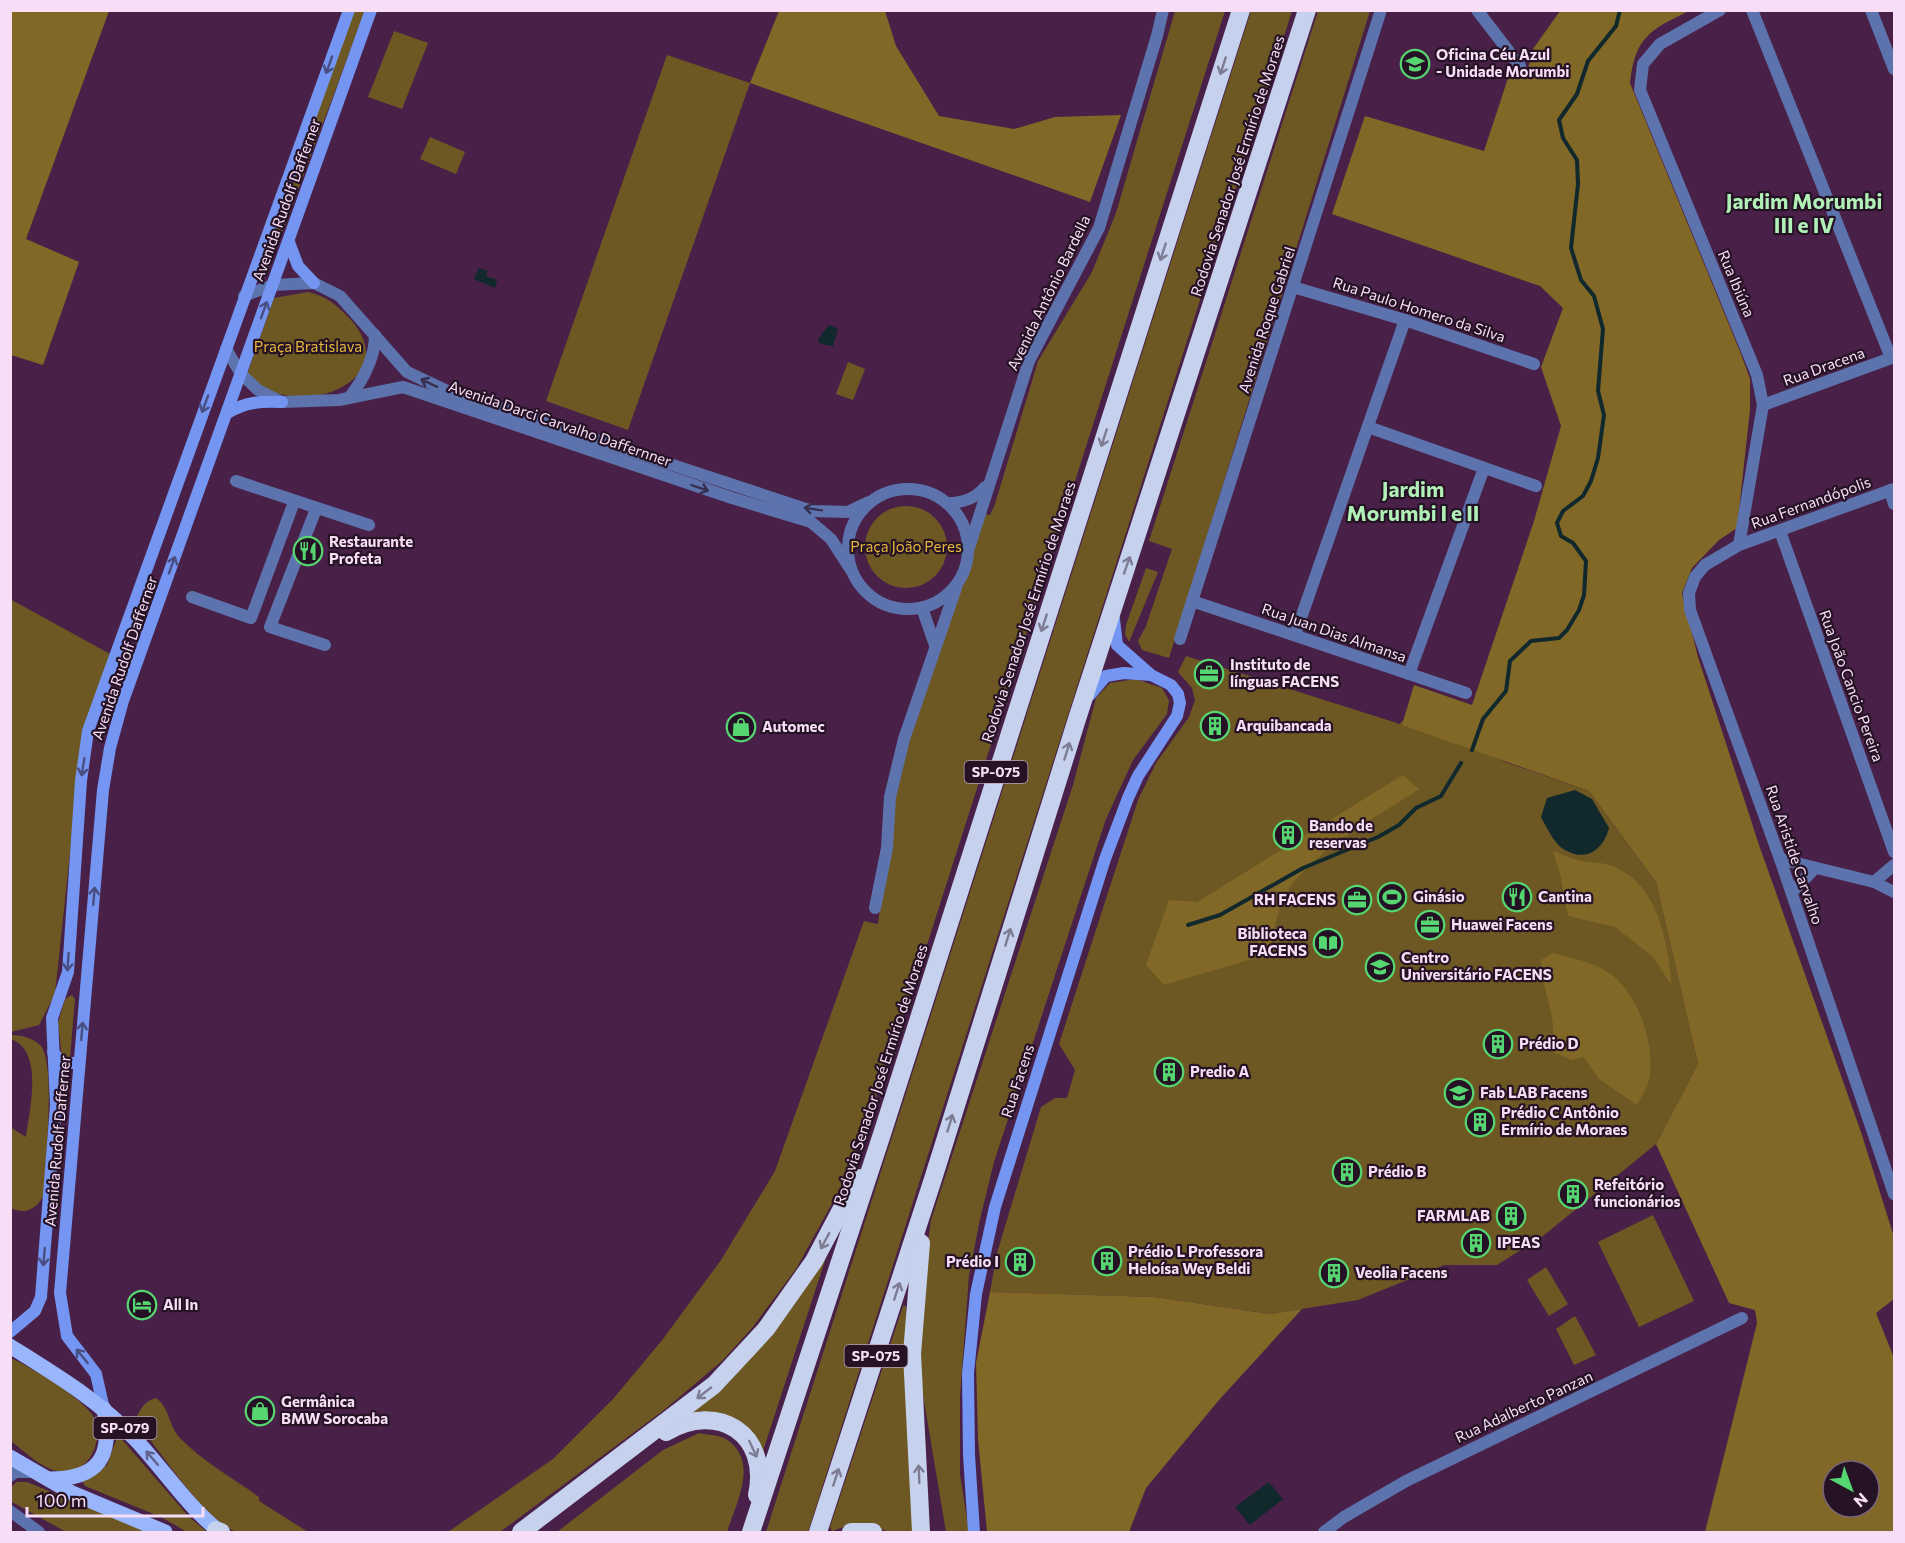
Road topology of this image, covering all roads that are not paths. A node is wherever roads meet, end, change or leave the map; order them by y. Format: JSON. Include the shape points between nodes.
{"nodes":[{"id":1,"x":349,"y":10,"type":"edge"},
{"id":2,"x":371,"y":10,"type":"edge"},
{"id":3,"x":1163,"y":10,"type":"edge"},
{"id":4,"x":1241,"y":10,"type":"edge"},
{"id":5,"x":1307,"y":10,"type":"edge"},
{"id":6,"x":1381,"y":10,"type":"edge"},
{"id":7,"x":1477,"y":10,"type":"edge"},
{"id":8,"x":1720,"y":10,"type":"edge"},
{"id":9,"x":1752,"y":10,"type":"edge"},
{"id":10,"x":1870,"y":10,"type":"edge"},
{"id":11,"x":1520,"y":66,"type":"dead end"},
{"id":12,"x":1894,"y":69,"type":"edge"},
{"id":13,"x":289,"y":242,"type":"junction"},
{"id":14,"x":314,"y":283,"type":"junction"},
{"id":15,"x":273,"y":285,"type":"junction"},
{"id":16,"x":1293,"y":286,"type":"junction"},
{"id":17,"x":244,"y":296,"type":"junction"},
{"id":18,"x":1405,"y":320,"type":"junction"},
{"id":19,"x":375,"y":335,"type":"junction"},
{"id":20,"x":226,"y":350,"type":"junction"},
{"id":21,"x":1893,"y":358,"type":"edge"},
{"id":22,"x":1534,"y":363,"type":"dead end"},
{"id":23,"x":241,"y":374,"type":"junction"},
{"id":24,"x":349,"y":398,"type":"junction"},
{"id":25,"x":282,"y":402,"type":"junction"},
{"id":26,"x":1763,"y":405,"type":"junction"},
{"id":27,"x":227,"y":413,"type":"junction"},
{"id":28,"x":1368,"y":427,"type":"junction"},
{"id":29,"x":1484,"y":468,"type":"junction"},
{"id":30,"x":667,"y":471,"type":"junction"},
{"id":31,"x":236,"y":481,"type":"dead end"},
{"id":32,"x":988,"y":483,"type":"junction"},
{"id":33,"x":1536,"y":486,"type":"dead end"},
{"id":34,"x":1892,"y":489,"type":"edge"},
{"id":35,"x":294,"y":502,"type":"junction"},
{"id":36,"x":869,"y":502,"type":"junction"},
{"id":37,"x":947,"y":503,"type":"junction"},
{"id":38,"x":1894,"y":504,"type":"edge"},
{"id":39,"x":316,"y":509,"type":"junction"},
{"id":40,"x":369,"y":525,"type":"dead end"},
{"id":41,"x":1780,"y":531,"type":"junction"},
{"id":42,"x":1739,"y":545,"type":"junction"},
{"id":43,"x":968,"y":550,"type":"junction"},
{"id":44,"x":851,"y":570,"type":"junction"},
{"id":45,"x":960,"y":579,"type":"junction"},
{"id":46,"x":1116,"y":596,"type":"junction"},
{"id":47,"x":192,"y":597,"type":"dead end"},
{"id":48,"x":1192,"y":601,"type":"junction"},
{"id":49,"x":922,"y":608,"type":"junction"},
{"id":50,"x":1295,"y":635,"type":"junction"},
{"id":51,"x":1180,"y":639,"type":"dead end"},
{"id":52,"x":325,"y":645,"type":"dead end"},
{"id":53,"x":935,"y":645,"type":"junction"},
{"id":54,"x":1409,"y":674,"type":"junction"},
{"id":55,"x":1151,"y":675,"type":"junction"},
{"id":56,"x":1466,"y":693,"type":"dead end"},
{"id":57,"x":1077,"y":719,"type":"junction"},
{"id":58,"x":1894,"y":852,"type":"edge"},
{"id":59,"x":1780,"y":859,"type":"junction"},
{"id":60,"x":1894,"y":865,"type":"edge"},
{"id":61,"x":1815,"y":868,"type":"junction"},
{"id":62,"x":1874,"y":882,"type":"junction"},
{"id":63,"x":1791,"y":891,"type":"junction"},
{"id":64,"x":1894,"y":892,"type":"edge"},
{"id":65,"x":875,"y":908,"type":"dead end"},
{"id":66,"x":58,"y":999,"type":"junction"},
{"id":67,"x":85,"y":999,"type":"junction"},
{"id":68,"x":53,"y":1053,"type":"junction"},
{"id":69,"x":80,"y":1063,"type":"junction"},
{"id":70,"x":882,"y":1134,"type":"junction"},
{"id":71,"x":933,"y":1179,"type":"junction"},
{"id":72,"x":1894,"y":1194,"type":"edge"},
{"id":73,"x":1742,"y":1318,"type":"dead end"},
{"id":74,"x":10,"y":1332,"type":"edge"},
{"id":75,"x":12,"y":1347,"type":"edge"},
{"id":76,"x":104,"y":1409,"type":"junction"},
{"id":77,"x":10,"y":1457,"type":"edge"},
{"id":78,"x":10,"y":1476,"type":"edge"},
{"id":79,"x":40,"y":1476,"type":"junction"},
{"id":80,"x":10,"y":1511,"type":"edge"},
{"id":81,"x":219,"y":1532,"type":"edge"},
{"id":82,"x":39,"y":1533,"type":"edge"},
{"id":83,"x":165,"y":1533,"type":"edge"},
{"id":84,"x":521,"y":1533,"type":"edge"},
{"id":85,"x":533,"y":1533,"type":"edge"},
{"id":86,"x":750,"y":1533,"type":"edge"},
{"id":87,"x":818,"y":1533,"type":"edge"},
{"id":88,"x":851,"y":1533,"type":"edge"},
{"id":89,"x":873,"y":1533,"type":"edge"},
{"id":90,"x":921,"y":1533,"type":"edge"},
{"id":91,"x":974,"y":1533,"type":"edge"},
{"id":92,"x":1324,"y":1533,"type":"edge"}],
"edges":[{"from":1,"to":17,"type":"main road","name":"Avenida Rudolf Dafferner","one_way":true},
{"from":2,"to":13,"type":"main road","name":"Avenida Rudolf Dafferner"},
{"from":3,"to":32,"type":"street","name":"Avenida Antônio Bardella","via":[[1099,228],[1029,361]]},
{"from":4,"to":70,"type":"highway","name":"Rodovia Senador José Ermírio de Moraes","number":"SP-075","one_way":true},
{"from":46,"to":5,"type":"highway","name":"Rodovia Senador José Ermírio de Moraes","number":"SP-075","one_way":true},
{"from":6,"to":16,"type":"street","name":"Avenida Roque Gabriel"},
{"from":7,"to":11,"type":"street"},
{"from":8,"to":26,"type":"street","name":"Rua Ibiúna","via":[[1660,44],[1643,64],[1640,90],[1757,375]]},
{"from":9,"to":21,"type":"street"},
{"from":10,"to":12,"type":"street"},
{"from":13,"to":14,"type":"main road","via":[[298,266]]},
{"from":13,"to":15,"type":"main road","name":"Avenida Rudolf Dafferner"},
{"from":14,"to":15,"type":"street"},
{"from":14,"to":19,"type":"street","name":"Avenida Darci Carvalho Daffernner","via":[[340,296]]},
{"from":15,"to":17,"type":"street"},
{"from":23,"to":15,"type":"main road","name":"Avenida Rudolf Dafferner","one_way":true},
{"from":16,"to":18,"type":"street","name":"Rua Paulo Homero da Silva"},
{"from":16,"to":48,"type":"street","name":"Avenida Roque Gabriel"},
{"from":17,"to":20,"type":"main road","name":"Avenida Rudolf Dafferner"},
{"from":18,"to":22,"type":"street","name":"Rua Paulo Homero da Silva"},
{"from":18,"to":28,"type":"street"},
{"from":19,"to":24,"type":"street","via":[[369,366]]},
{"from":30,"to":19,"type":"street","name":"Avenida Darci Carvalho Daffernner","one_way":true,"via":[[445,390],[407,372]]},
{"from":20,"to":23,"type":"street","name":"Avenida Darci Carvalho Daffernner"},
{"from":20,"to":66,"type":"main road","name":"Avenida Rudolf Dafferner","one_way":true,"via":[[88,730],[68,972]]},
{"from":21,"to":26,"type":"street","name":"Rua Dracena"},
{"from":23,"to":25,"type":"street","name":"Avenida Darci Carvalho Daffernner","via":[[258,390]]},
{"from":23,"to":27,"type":"main road","name":"Avenida Rudolf Dafferner"},
{"from":24,"to":25,"type":"street","name":"Avenida Darci Carvalho Daffernner"},
{"from":24,"to":30,"type":"street","name":"Avenida Darci Carvalho Daffernner","via":[[403,387]]},
{"from":25,"to":27,"type":"main road","via":[[242,404]]},
{"from":26,"to":42,"type":"street","name":"Rua Ibiúna"},
{"from":67,"to":27,"type":"main road","name":"Avenida Rudolf Dafferner","one_way":true,"via":[[110,748],[123,701]]},
{"from":28,"to":29,"type":"street"},
{"from":28,"to":50,"type":"street"},
{"from":29,"to":33,"type":"street"},
{"from":29,"to":54,"type":"street"},
{"from":36,"to":30,"type":"street","name":"Avenida Darci Carvalho Daffernner","one_way":true,"via":[[848,512],[812,511]]},
{"from":30,"to":44,"type":"street","name":"Avenida Darci Carvalho Daffernner","one_way":true,"via":[[811,522],[831,539]]},
{"from":31,"to":35,"type":"street"},
{"from":32,"to":37,"type":"street","via":[[977,496]]},
{"from":32,"to":43,"type":"street","name":"Avenida Antônio Bardella"},
{"from":34,"to":38,"type":"street"},
{"from":34,"to":41,"type":"street","name":"Rua Fernandópolis"},
{"from":35,"to":39,"type":"street"},
{"from":35,"to":47,"type":"street","via":[[251,618]]},
{"from":36,"to":37,"type":"street","via":[[884,493],[917,489]]},
{"from":36,"to":44,"type":"street","via":[[849,533],[847,552]]},
{"from":37,"to":43,"type":"street","via":[[959,516]]},
{"from":39,"to":40,"type":"street"},
{"from":39,"to":52,"type":"street","via":[[270,627]]},
{"from":41,"to":42,"type":"street","name":"Rua Fernandópolis"},
{"from":41,"to":58,"type":"street","name":"Rua João Cancio Pereira"},
{"from":42,"to":59,"type":"street","name":"Rua Aristide Carvalho","via":[[1706,565],[1695,577],[1689,593],[1690,610]]},
{"from":43,"to":45,"type":"street"},
{"from":44,"to":49,"type":"street","via":[[859,586],[872,598],[896,608]]},
{"from":45,"to":49,"type":"street","via":[[950,592]]},
{"from":45,"to":53,"type":"street"},
{"from":46,"to":55,"type":"main road","name":"Rua Facens","via":[[1113,620],[1117,645]]},
{"from":46,"to":57,"type":"highway","name":"Rodovia Senador José Ermírio de Moraes","number":"SP-075"},
{"from":48,"to":50,"type":"street","name":"Rua Juan Dias Almansa"},
{"from":48,"to":51,"type":"street","name":"Avenida Roque Gabriel"},
{"from":49,"to":53,"type":"street"},
{"from":50,"to":54,"type":"street","name":"Rua Juan Dias Almansa"},
{"from":53,"to":65,"type":"street","via":[[904,739],[890,797],[887,848]]},
{"from":54,"to":56,"type":"street","name":"Rua Juan Dias Almansa"},
{"from":55,"to":57,"type":"main road","via":[[1106,676],[1096,684]]},
{"from":55,"to":91,"type":"main road","name":"Rua Facens","via":[[1171,685],[1178,694],[1177,717],[1138,776],[1105,859],[994,1207],[976,1294],[968,1373]]},
{"from":71,"to":57,"type":"highway","name":"Rodovia Senador José Ermírio de Moraes","number":"SP-075","one_way":true},
{"from":59,"to":61,"type":"street"},
{"from":59,"to":63,"type":"street","name":"Rua Aristide Carvalho"},
{"from":60,"to":62,"type":"street"},
{"from":61,"to":62,"type":"street"},
{"from":61,"to":63,"type":"street"},
{"from":62,"to":64,"type":"street"},
{"from":63,"to":72,"type":"street","name":"Rua Aristide Carvalho"},
{"from":66,"to":67,"type":"main road","via":[[71,986]]},
{"from":66,"to":68,"type":"main road","name":"Avenida Rudolf Dafferner","via":[[52,1018]]},
{"from":69,"to":67,"type":"main road","name":"Avenida Rudolf Dafferner","one_way":true},
{"from":68,"to":69,"type":"main road","via":[[62,1063]]},
{"from":68,"to":74,"type":"main road","name":"Avenida Rudolf Dafferner","one_way":true,"via":[[56,1105],[41,1297],[35,1311]]},
{"from":76,"to":69,"type":"main road","name":"Avenida Rudolf Dafferner","one_way":true,"via":[[96,1374],[67,1336],[60,1293]]},
{"from":70,"to":84,"type":"highway","one_way":true,"via":[[814,1261],[766,1329],[714,1385]]},
{"from":70,"to":86,"type":"highway","name":"Rodovia Senador José Ermírio de Moraes","number":"SP-075"},
{"from":87,"to":71,"type":"highway","name":"Rodovia Senador José Ermírio de Moraes","number":"SP-075","one_way":true},
{"from":90,"to":71,"type":"highway","one_way":true,"via":[[912,1354],[918,1258]]},
{"from":73,"to":92,"type":"street","name":"Rua Adalberto Panzan","via":[[1406,1481]]},
{"from":75,"to":76,"type":"main road","number":"SP-079"},
{"from":76,"to":79,"type":"main road","via":[[108,1437],[106,1451],[97,1465],[83,1475]]},
{"from":81,"to":76,"type":"main road","number":"SP-079","one_way":true},
{"from":77,"to":79,"type":"main road"},
{"from":78,"to":79,"type":"street","via":[[15,1472]]},
{"from":79,"to":83,"type":"main road"},
{"from":80,"to":82,"type":"street"},
{"from":85,"to":86,"type":"highway","one_way":true,"via":[[668,1431],[691,1421],[713,1419],[738,1430],[755,1450],[758,1491]]},
{"from":88,"to":89,"type":"highway"}]}
